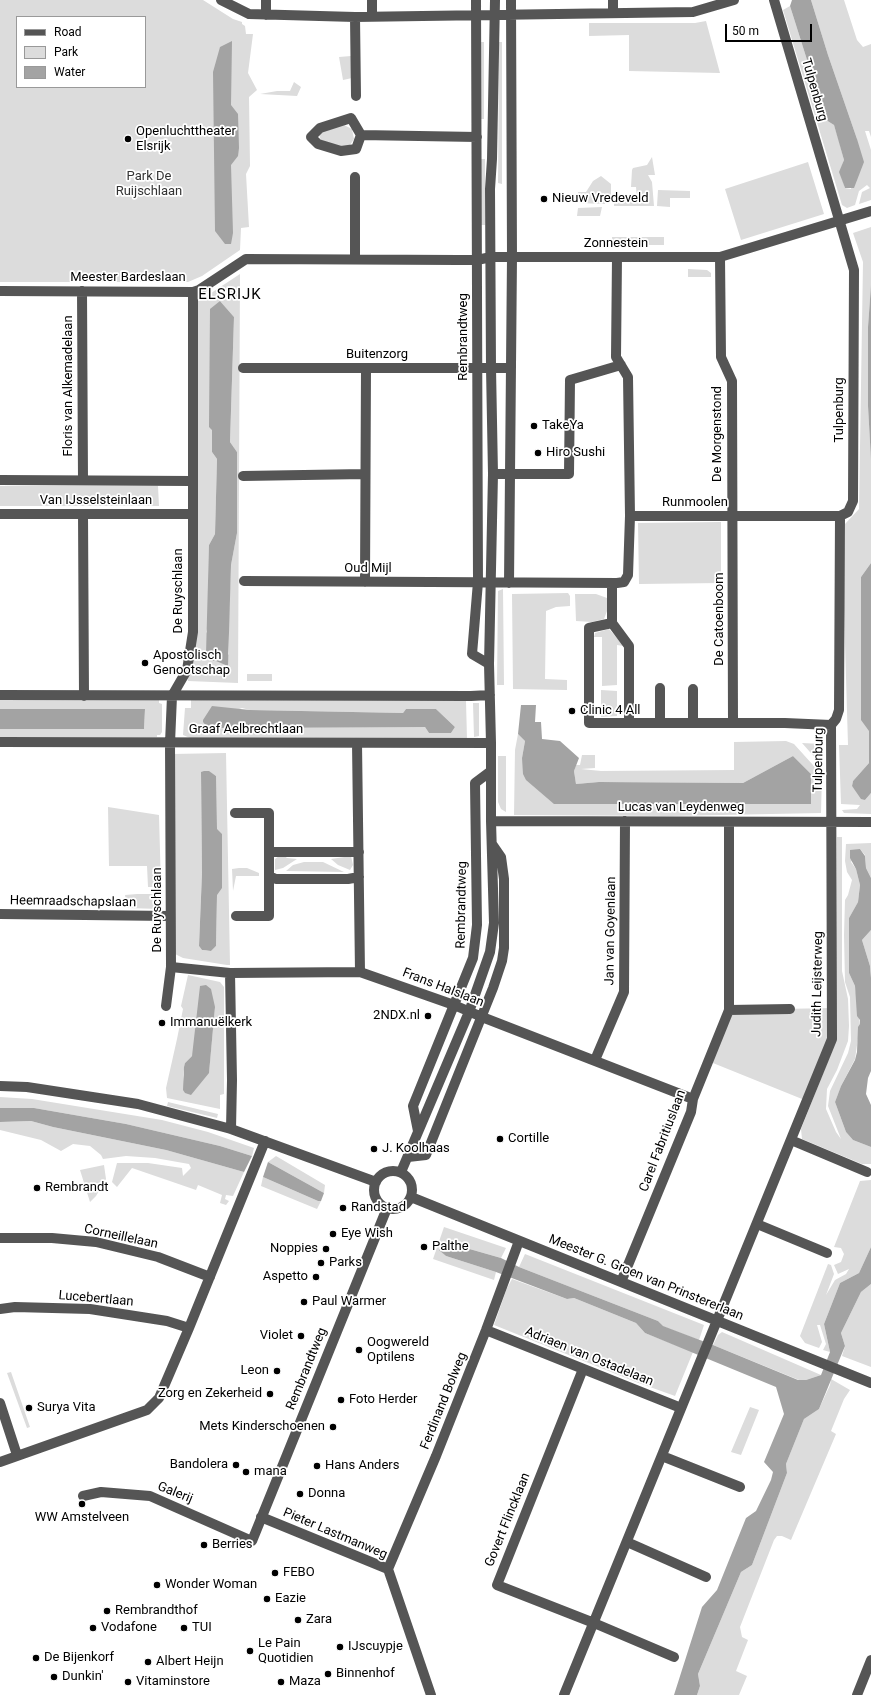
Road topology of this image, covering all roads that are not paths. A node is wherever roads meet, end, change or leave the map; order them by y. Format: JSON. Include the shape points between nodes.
{"nodes":[{"id":1,"x":221,"y":0,"type":"edge"},
{"id":2,"x":266,"y":0,"type":"edge"},
{"id":3,"x":372,"y":0,"type":"edge"},
{"id":4,"x":476,"y":0,"type":"edge"},
{"id":5,"x":495,"y":0,"type":"edge"},
{"id":6,"x":511,"y":0,"type":"edge"},
{"id":7,"x":614,"y":0,"type":"edge"},
{"id":8,"x":734,"y":0,"type":"edge"},
{"id":9,"x":774,"y":0,"type":"edge"},
{"id":10,"x":614,"y":13,"type":"junction"},
{"id":11,"x":266,"y":15,"type":"junction"},
{"id":12,"x":495,"y":15,"type":"junction"},
{"id":13,"x":511,"y":15,"type":"junction"},
{"id":14,"x":372,"y":16,"type":"junction"},
{"id":15,"x":476,"y":16,"type":"junction"},
{"id":16,"x":355,"y":17,"type":"junction"},
{"id":17,"x":356,"y":96,"type":"dead end"},
{"id":18,"x":360,"y":135,"type":"junction"},
{"id":19,"x":477,"y":137,"type":"junction"},
{"id":20,"x":355,"y":177,"type":"dead end"},
{"id":21,"x":871,"y":211,"type":"edge"},
{"id":22,"x":839,"y":221,"type":"junction"},
{"id":23,"x":491,"y":257,"type":"junction"},
{"id":24,"x":512,"y":257,"type":"junction"},
{"id":25,"x":616,"y":257,"type":"junction"},
{"id":26,"x":720,"y":257,"type":"junction"},
{"id":27,"x":246,"y":259,"type":"joint"},
{"id":28,"x":355,"y":259,"type":"junction"},
{"id":29,"x":477,"y":260,"type":"junction"},
{"id":30,"x":0,"y":291,"type":"edge"},
{"id":31,"x":82,"y":291,"type":"junction"},
{"id":32,"x":193,"y":292,"type":"junction"},
{"id":33,"x":621,"y":365,"type":"junction"},
{"id":34,"x":244,"y":368,"type":"dead end"},
{"id":35,"x":366,"y":368,"type":"junction"},
{"id":36,"x":478,"y":368,"type":"junction"},
{"id":37,"x":491,"y":368,"type":"junction"},
{"id":38,"x":511,"y":368,"type":"junction"},
{"id":39,"x":365,"y":474,"type":"junction"},
{"id":40,"x":493,"y":474,"type":"junction"},
{"id":41,"x":510,"y":474,"type":"junction"},
{"id":42,"x":243,"y":476,"type":"dead end"},
{"id":43,"x":0,"y":480,"type":"edge"},
{"id":44,"x":83,"y":480,"type":"junction"},
{"id":45,"x":192,"y":481,"type":"junction"},
{"id":46,"x":0,"y":514,"type":"edge"},
{"id":47,"x":83,"y":514,"type":"junction"},
{"id":48,"x":192,"y":514,"type":"junction"},
{"id":49,"x":630,"y":516,"type":"junction"},
{"id":50,"x":732,"y":516,"type":"junction"},
{"id":51,"x":840,"y":516,"type":"junction"},
{"id":52,"x":244,"y":581,"type":"dead end"},
{"id":53,"x":366,"y":582,"type":"junction"},
{"id":54,"x":478,"y":582,"type":"junction"},
{"id":55,"x":491,"y":582,"type":"junction"},
{"id":56,"x":509,"y":582,"type":"junction"},
{"id":57,"x":612,"y":583,"type":"junction"},
{"id":58,"x":612,"y":623,"type":"junction"},
{"id":59,"x":490,"y":664,"type":"junction"},
{"id":60,"x":660,"y":688,"type":"dead end"},
{"id":61,"x":693,"y":689,"type":"dead end"},
{"id":62,"x":0,"y":695,"type":"edge"},
{"id":63,"x":490,"y":695,"type":"junction"},
{"id":64,"x":84,"y":696,"type":"junction"},
{"id":65,"x":172,"y":696,"type":"junction"},
{"id":66,"x":629,"y":723,"type":"junction"},
{"id":67,"x":660,"y":723,"type":"junction"},
{"id":68,"x":693,"y":723,"type":"junction"},
{"id":69,"x":733,"y":723,"type":"junction"},
{"id":70,"x":831,"y":724,"type":"junction"},
{"id":71,"x":0,"y":742,"type":"edge"},
{"id":72,"x":170,"y":743,"type":"junction"},
{"id":73,"x":357,"y":743,"type":"junction"},
{"id":74,"x":491,"y":743,"type":"junction"},
{"id":75,"x":491,"y":771,"type":"junction"},
{"id":76,"x":235,"y":812,"type":"dead end"},
{"id":77,"x":491,"y":821,"type":"junction"},
{"id":78,"x":625,"y":821,"type":"junction"},
{"id":79,"x":729,"y":822,"type":"junction"},
{"id":80,"x":831,"y":822,"type":"junction"},
{"id":81,"x":871,"y":822,"type":"edge"},
{"id":82,"x":492,"y":844,"type":"junction"},
{"id":83,"x":269,"y":852,"type":"junction"},
{"id":84,"x":359,"y":852,"type":"junction"},
{"id":85,"x":269,"y":876,"type":"junction"},
{"id":86,"x":359,"y":877,"type":"junction"},
{"id":87,"x":0,"y":914,"type":"edge"},
{"id":88,"x":170,"y":916,"type":"junction"},
{"id":89,"x":236,"y":916,"type":"dead end"},
{"id":90,"x":171,"y":967,"type":"junction"},
{"id":91,"x":360,"y":972,"type":"junction"},
{"id":92,"x":230,"y":973,"type":"junction"},
{"id":93,"x":454,"y":1005,"type":"junction"},
{"id":94,"x":166,"y":1006,"type":"dead end"},
{"id":95,"x":790,"y":1009,"type":"dead end"},
{"id":96,"x":729,"y":1010,"type":"junction"},
{"id":97,"x":469,"y":1012,"type":"junction"},
{"id":98,"x":482,"y":1017,"type":"junction"},
{"id":99,"x":595,"y":1060,"type":"junction"},
{"id":100,"x":0,"y":1086,"type":"edge"},
{"id":101,"x":693,"y":1098,"type":"junction"},
{"id":102,"x":231,"y":1129,"type":"junction"},
{"id":103,"x":418,"y":1131,"type":"junction"},
{"id":104,"x":791,"y":1140,"type":"junction"},
{"id":105,"x":265,"y":1141,"type":"junction"},
{"id":106,"x":408,"y":1156,"type":"junction"},
{"id":107,"x":401,"y":1172,"type":"junction"},
{"id":108,"x":867,"y":1172,"type":"dead end"},
{"id":109,"x":376,"y":1182,"type":"junction"},
{"id":110,"x":411,"y":1197,"type":"junction"},
{"id":111,"x":387,"y":1208,"type":"junction"},
{"id":112,"x":757,"y":1224,"type":"junction"},
{"id":113,"x":0,"y":1238,"type":"edge"},
{"id":114,"x":519,"y":1241,"type":"junction"},
{"id":115,"x":827,"y":1253,"type":"dead end"},
{"id":116,"x":210,"y":1278,"type":"junction"},
{"id":117,"x":621,"y":1282,"type":"junction"},
{"id":118,"x":0,"y":1309,"type":"edge"},
{"id":119,"x":717,"y":1321,"type":"junction"},
{"id":120,"x":189,"y":1328,"type":"junction"},
{"id":121,"x":486,"y":1330,"type":"junction"},
{"id":122,"x":583,"y":1369,"type":"junction"},
{"id":123,"x":871,"y":1382,"type":"edge"},
{"id":124,"x":0,"y":1403,"type":"edge"},
{"id":125,"x":682,"y":1408,"type":"junction"},
{"id":126,"x":17,"y":1455,"type":"junction"},
{"id":127,"x":662,"y":1456,"type":"junction"},
{"id":128,"x":0,"y":1462,"type":"edge"},
{"id":129,"x":740,"y":1487,"type":"dead end"},
{"id":130,"x":83,"y":1496,"type":"dead end"},
{"id":131,"x":261,"y":1517,"type":"junction"},
{"id":132,"x":252,"y":1540,"type":"joint"},
{"id":133,"x":627,"y":1542,"type":"junction"},
{"id":134,"x":388,"y":1570,"type":"junction"},
{"id":135,"x":706,"y":1577,"type":"dead end"},
{"id":136,"x":594,"y":1623,"type":"junction"},
{"id":137,"x":674,"y":1657,"type":"dead end"},
{"id":138,"x":871,"y":1660,"type":"edge"},
{"id":139,"x":431,"y":1695,"type":"edge"},
{"id":140,"x":564,"y":1695,"type":"edge"},
{"id":141,"x":857,"y":1695,"type":"edge"}],
"edges":[{"from":1,"to":11,"type":"street","via":[[249,14]]},
{"from":2,"to":11,"type":"street"},
{"from":3,"to":14,"type":"street"},
{"from":4,"to":15,"type":"street","name":"Rembrandtweg"},
{"from":5,"to":12,"type":"street","name":"Rembrandtweg"},
{"from":6,"to":13,"type":"street"},
{"from":7,"to":10,"type":"street"},
{"from":8,"to":10,"type":"street","via":[[693,12]]},
{"from":9,"to":22,"type":"street","name":"Tulpenburg"},
{"from":10,"to":13,"type":"street"},
{"from":11,"to":16,"type":"street"},
{"from":12,"to":13,"type":"street"},
{"from":12,"to":15,"type":"street"},
{"from":12,"to":23,"type":"street","name":"Rembrandtweg","via":[[490,189]]},
{"from":13,"to":24,"type":"street"},
{"from":14,"to":15,"type":"street"},
{"from":14,"to":16,"type":"street"},
{"from":15,"to":19,"type":"street","name":"Rembrandtweg"},
{"from":16,"to":17,"type":"street"},
{"from":18,"to":18,"type":"street","via":[[356,149],[341,151],[318,144],[311,137],[320,128],[351,118]]},
{"from":18,"to":19,"type":"street"},
{"from":19,"to":29,"type":"street","name":"Rembrandtweg"},
{"from":20,"to":28,"type":"street"},
{"from":21,"to":22,"type":"street","name":"Zonnestein"},
{"from":22,"to":26,"type":"street","name":"Zonnestein"},
{"from":22,"to":51,"type":"street","name":"Tulpenburg","via":[[854,270],[853,501],[848,512]]},
{"from":23,"to":24,"type":"street","name":"Zonnestein"},
{"from":23,"to":29,"type":"street","name":"Zonnestein"},
{"from":23,"to":37,"type":"street","name":"Rembrandtweg"},
{"from":24,"to":25,"type":"street","name":"Zonnestein"},
{"from":24,"to":38,"type":"street"},
{"from":25,"to":26,"type":"street","name":"Zonnestein"},
{"from":25,"to":33,"type":"street","via":[[616,356]]},
{"from":26,"to":50,"type":"street","name":"De Morgenstond","via":[[720,357],[732,381]]},
{"from":27,"to":28,"type":"street","name":"Zonnestein"},
{"from":27,"to":32,"type":"street","name":"Meester Bardeslaan"},
{"from":28,"to":29,"type":"street","name":"Zonnestein"},
{"from":29,"to":36,"type":"street","name":"Rembrandtweg"},
{"from":30,"to":31,"type":"street","name":"Meester Bardeslaan"},
{"from":31,"to":32,"type":"street","name":"Meester Bardeslaan"},
{"from":31,"to":44,"type":"street","name":"Floris van Alkemadelaan"},
{"from":32,"to":45,"type":"street","name":"De Ruyschlaan"},
{"from":33,"to":41,"type":"street","via":[[570,380],[569,474]]},
{"from":33,"to":49,"type":"street","via":[[628,377]]},
{"from":34,"to":35,"type":"street","name":"Buitenzorg"},
{"from":35,"to":36,"type":"street","name":"Buitenzorg"},
{"from":35,"to":39,"type":"street"},
{"from":36,"to":37,"type":"street","name":"Buitenzorg"},
{"from":36,"to":54,"type":"street","name":"Rembrandtweg"},
{"from":37,"to":38,"type":"street","name":"Buitenzorg"},
{"from":37,"to":40,"type":"street","name":"Rembrandtweg"},
{"from":38,"to":41,"type":"street"},
{"from":39,"to":42,"type":"street"},
{"from":39,"to":53,"type":"street"},
{"from":40,"to":41,"type":"street"},
{"from":40,"to":55,"type":"street","name":"Rembrandtweg"},
{"from":41,"to":56,"type":"street"},
{"from":43,"to":44,"type":"street","name":"Van IJsselsteinlaan"},
{"from":44,"to":45,"type":"street","name":"Van IJsselsteinlaan"},
{"from":45,"to":48,"type":"street","name":"De Ruyschlaan"},
{"from":46,"to":47,"type":"street","name":"Van IJsselsteinlaan"},
{"from":47,"to":48,"type":"street","name":"Van IJsselsteinlaan"},
{"from":47,"to":64,"type":"street"},
{"from":48,"to":65,"type":"street","name":"De Ruyschlaan","via":[[193,632],[187,670]]},
{"from":49,"to":50,"type":"street","name":"Runmoolen"},
{"from":49,"to":57,"type":"street","via":[[628,575],[624,582]]},
{"from":50,"to":51,"type":"street","name":"Runmoolen"},
{"from":50,"to":69,"type":"street","name":"De Catoenboom"},
{"from":51,"to":70,"type":"street","name":"Tulpenburg","via":[[839,710]]},
{"from":52,"to":53,"type":"street","name":"Oud Mijl"},
{"from":53,"to":54,"type":"street","name":"Oud Mijl"},
{"from":54,"to":55,"type":"street","name":"Oud Mijl"},
{"from":54,"to":59,"type":"street","name":"Rembrandtweg","via":[[472,654]]},
{"from":55,"to":56,"type":"street"},
{"from":55,"to":59,"type":"street","name":"Rembrandtweg"},
{"from":56,"to":57,"type":"street"},
{"from":57,"to":58,"type":"street"},
{"from":58,"to":66,"type":"street","via":[[630,646]]},
{"from":58,"to":66,"type":"street","via":[[589,628],[589,723]]},
{"from":59,"to":63,"type":"street","name":"Rembrandtweg"},
{"from":60,"to":67,"type":"street"},
{"from":61,"to":68,"type":"street"},
{"from":62,"to":64,"type":"street"},
{"from":63,"to":65,"type":"street"},
{"from":63,"to":74,"type":"street","name":"Rembrandtweg"},
{"from":64,"to":65,"type":"street"},
{"from":65,"to":72,"type":"street","name":"De Ruyschlaan"},
{"from":66,"to":67,"type":"street"},
{"from":67,"to":68,"type":"street"},
{"from":68,"to":69,"type":"street"},
{"from":69,"to":70,"type":"street"},
{"from":70,"to":80,"type":"street","name":"Tulpenburg"},
{"from":71,"to":72,"type":"street","name":"Graaf Aelbrechtlaan"},
{"from":72,"to":73,"type":"street","name":"Graaf Aelbrechtlaan"},
{"from":72,"to":88,"type":"street","name":"De Ruyschlaan"},
{"from":73,"to":74,"type":"street","name":"Graaf Aelbrechtlaan"},
{"from":73,"to":84,"type":"street"},
{"from":74,"to":75,"type":"street","name":"Rembrandtweg"},
{"from":75,"to":77,"type":"street","name":"Rembrandtweg"},
{"from":75,"to":93,"type":"street","name":"Rembrandtweg","via":[[475,783],[477,931],[473,958]]},
{"from":76,"to":83,"type":"street","via":[[269,812]]},
{"from":77,"to":78,"type":"street","name":"Lucas van Leydenweg"},
{"from":77,"to":82,"type":"street","name":"Rembrandtweg"},
{"from":78,"to":79,"type":"street","name":"Lucas van Leydenweg"},
{"from":78,"to":99,"type":"street","name":"Jan van Goyenlaan","via":[[624,992]]},
{"from":79,"to":80,"type":"street","name":"Lucas van Leydenweg"},
{"from":79,"to":96,"type":"street","name":"Carel Fabritiuslaan"},
{"from":80,"to":81,"type":"street","name":"Lucas van Leydenweg"},
{"from":80,"to":104,"type":"street","name":"Judith Leijsterweg","via":[[832,1039]]},
{"from":82,"to":97,"type":"street","name":"Rembrandtweg","via":[[494,923],[490,952]]},
{"from":82,"to":98,"type":"street","name":"Rembrandtweg","via":[[501,857],[504,879],[504,948],[502,961]]},
{"from":83,"to":84,"type":"street"},
{"from":83,"to":85,"type":"street"},
{"from":84,"to":86,"type":"street"},
{"from":85,"to":86,"type":"street","via":[[276,879]]},
{"from":85,"to":89,"type":"street","via":[[269,916]]},
{"from":86,"to":91,"type":"street"},
{"from":87,"to":88,"type":"street","name":"Heemraadschapslaan"},
{"from":88,"to":90,"type":"street","name":"De Ruyschlaan"},
{"from":90,"to":92,"type":"street","name":"Frans Halslaan"},
{"from":90,"to":94,"type":"street","name":"De Ruyschlaan"},
{"from":91,"to":92,"type":"street","name":"Frans Halslaan"},
{"from":91,"to":93,"type":"street","name":"Frans Halslaan"},
{"from":92,"to":102,"type":"street"},
{"from":93,"to":97,"type":"street","name":"Frans Halslaan"},
{"from":93,"to":103,"type":"street","name":"Rembrandtweg","via":[[413,1106]]},
{"from":95,"to":96,"type":"street"},
{"from":96,"to":101,"type":"street","name":"Carel Fabritiuslaan"},
{"from":97,"to":98,"type":"street","name":"Frans Halslaan"},
{"from":97,"to":103,"type":"street","name":"Rembrandtweg"},
{"from":98,"to":99,"type":"street","name":"Frans Halslaan"},
{"from":98,"to":106,"type":"street","name":"Rembrandtweg","via":[[426,1155]]},
{"from":99,"to":101,"type":"street","name":"Frans Halslaan"},
{"from":100,"to":102,"type":"street","via":[[27,1087],[138,1104]]},
{"from":101,"to":117,"type":"street","name":"Carel Fabritiuslaan","via":[[691,1112]]},
{"from":102,"to":105,"type":"street"},
{"from":103,"to":106,"type":"street","name":"Rembrandtweg"},
{"from":104,"to":108,"type":"street"},
{"from":104,"to":112,"type":"street","name":"Judith Leijsterweg"},
{"from":105,"to":109,"type":"street"},
{"from":105,"to":116,"type":"street"},
{"from":106,"to":107,"type":"street","name":"Rembrandtweg"},
{"from":107,"to":109,"type":"street","via":[[387,1172]]},
{"from":107,"to":110,"type":"street","via":[[411,1182]]},
{"from":109,"to":111,"type":"street","via":[[375,1194]]},
{"from":110,"to":111,"type":"street","via":[[404,1206]]},
{"from":110,"to":114,"type":"street","name":"Meester G. Groen van Prinstererlaan"},
{"from":111,"to":131,"type":"street","name":"Rembrandtweg"},
{"from":112,"to":115,"type":"street"},
{"from":112,"to":119,"type":"street","name":"Judith Leijsterweg"},
{"from":113,"to":116,"type":"street","name":"Corneillelaan","via":[[52,1238],[96,1242],[158,1258]]},
{"from":114,"to":117,"type":"street","name":"Meester G. Groen van Prinstererlaan"},
{"from":114,"to":121,"type":"street","name":"Ferdinand Bolweg"},
{"from":116,"to":120,"type":"street"},
{"from":117,"to":119,"type":"street","name":"Meester G. Groen van Prinstererlaan"},
{"from":118,"to":120,"type":"street","name":"Lucebertlaan","via":[[90,1309],[167,1321]]},
{"from":119,"to":123,"type":"street","name":"Meester G. Groen van Prinstererlaan"},
{"from":119,"to":125,"type":"street","name":"Judith Leijsterweg"},
{"from":120,"to":126,"type":"street","via":[[159,1398],[147,1410]]},
{"from":121,"to":122,"type":"street","name":"Adriaen van Ostadelaan"},
{"from":121,"to":134,"type":"street","name":"Ferdinand Bolweg"},
{"from":122,"to":125,"type":"street","name":"Adriaen van Ostadelaan"},
{"from":122,"to":136,"type":"street","name":"Govert Flincklaan","via":[[497,1585]]},
{"from":124,"to":126,"type":"street"},
{"from":125,"to":127,"type":"street","name":"Judith Leijsterweg"},
{"from":126,"to":128,"type":"street"},
{"from":127,"to":129,"type":"street"},
{"from":127,"to":133,"type":"street","name":"Judith Leijsterweg"},
{"from":130,"to":132,"type":"street","name":"Galerij","via":[[101,1492],[150,1496]]},
{"from":131,"to":132,"type":"street","name":"Rembrandtweg"},
{"from":131,"to":134,"type":"street","name":"Pieter Lastmanweg"},
{"from":133,"to":135,"type":"street"},
{"from":133,"to":136,"type":"street","name":"Judith Leijsterweg"},
{"from":134,"to":139,"type":"street","name":"Pieter Lastmanweg"},
{"from":136,"to":137,"type":"street"},
{"from":136,"to":140,"type":"street","name":"Judith Leijsterweg"},
{"from":138,"to":141,"type":"street"}]}
